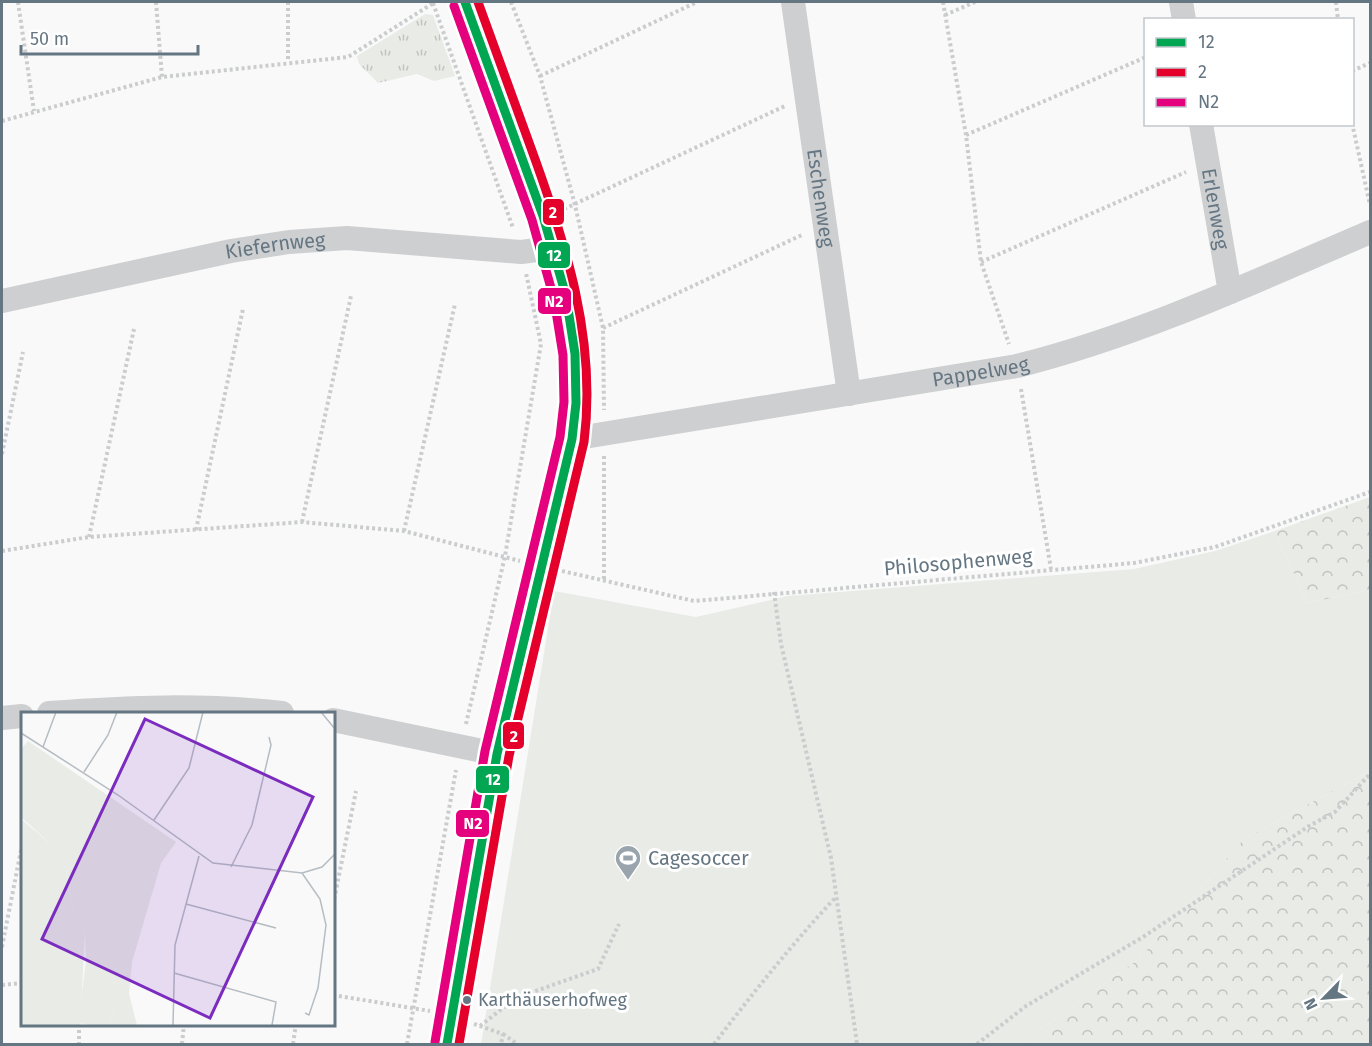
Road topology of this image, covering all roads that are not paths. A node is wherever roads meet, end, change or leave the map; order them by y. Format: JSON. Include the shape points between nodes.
{"nodes":[{"id":1,"x":465,"y":2,"type":"edge"},
{"id":2,"x":793,"y":2,"type":"edge"},
{"id":3,"x":1181,"y":2,"type":"edge"},
{"id":4,"x":1184,"y":18,"type":"edge"},
{"id":5,"x":1202,"y":126,"type":"edge"},
{"id":6,"x":1371,"y":232,"type":"edge"},
{"id":7,"x":554,"y":248,"type":"junction"},
{"id":8,"x":1230,"y":292,"type":"junction"},
{"id":9,"x":2,"y":302,"type":"edge"},
{"id":10,"x":849,"y":394,"type":"junction"},
{"id":11,"x":572,"y":440,"type":"junction"},
{"id":12,"x":61,"y":712,"type":"edge"},
{"id":13,"x":271,"y":712,"type":"edge"},
{"id":14,"x":21,"y":716,"type":"edge"},
{"id":15,"x":2,"y":718,"type":"edge"},
{"id":16,"x":334,"y":720,"type":"edge"},
{"id":17,"x":497,"y":754,"type":"junction"},
{"id":18,"x":447,"y":1044,"type":"edge"}],
"edges":[{"from":1,"to":7,"type":"street"},
{"from":2,"to":10,"type":"street","name":"Eschenweg"},
{"from":3,"to":4,"type":"street"},
{"from":5,"to":8,"type":"street","name":"Erlenweg"},
{"from":6,"to":8,"type":"street","name":"Pappelweg"},
{"from":7,"to":9,"type":"street","name":"Kiefernweg","via":[[521,252],[347,237],[289,242]]},
{"from":7,"to":11,"type":"street","via":[[575,354]]},
{"from":8,"to":10,"type":"street","name":"Pappelweg","via":[[1085,349],[1017,366]]},
{"from":10,"to":11,"type":"street","name":"Pappelweg"},
{"from":11,"to":17,"type":"street"},
{"from":12,"to":13,"type":"street","via":[[144,705]]},
{"from":14,"to":15,"type":"street"},
{"from":16,"to":17,"type":"street"},
{"from":17,"to":18,"type":"street"}]}
